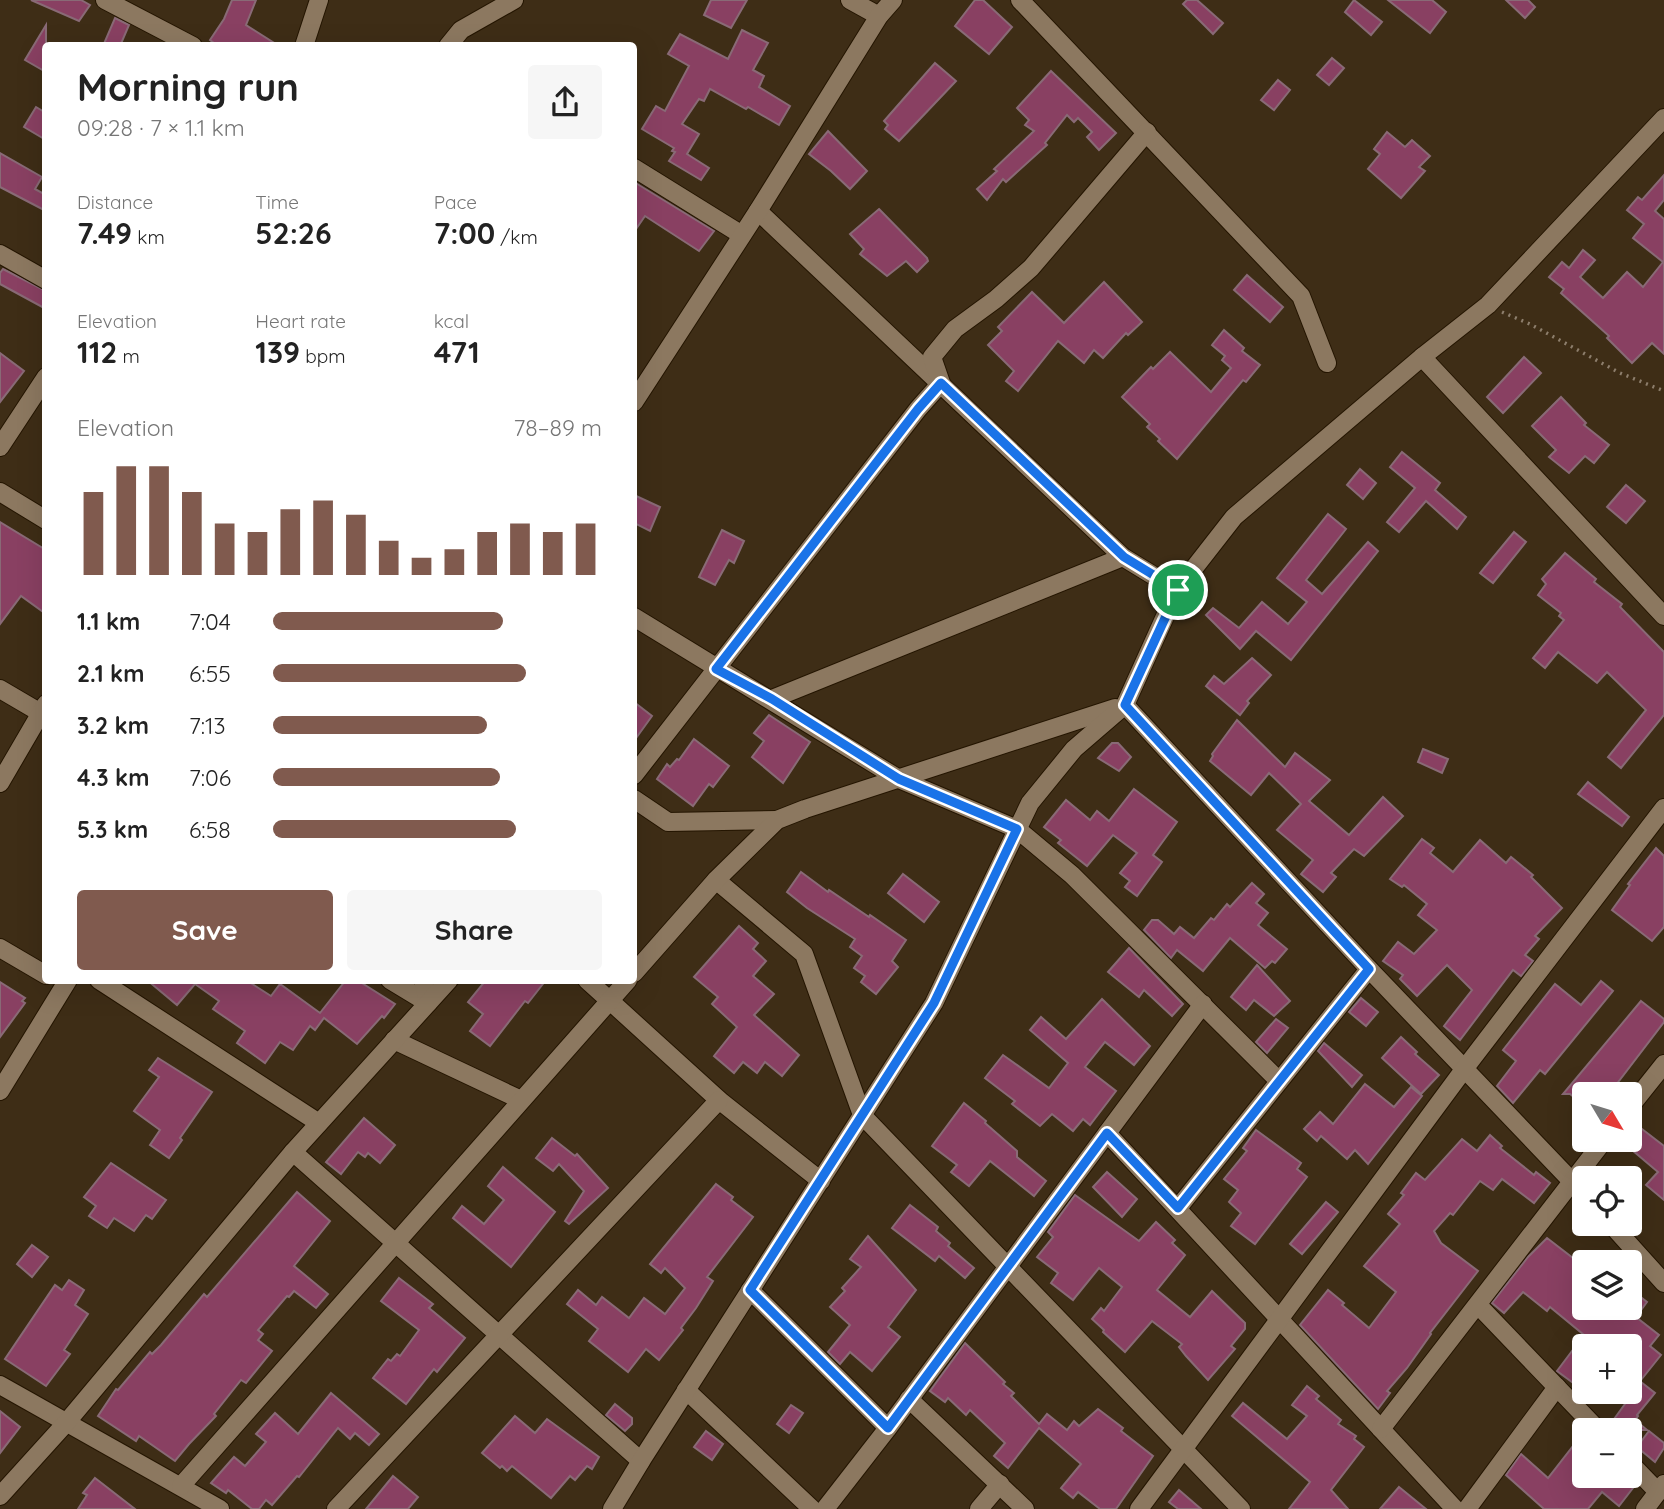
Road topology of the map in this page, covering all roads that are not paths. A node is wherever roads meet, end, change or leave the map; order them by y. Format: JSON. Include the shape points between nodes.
{"nodes":[{"id":1,"x":106,"y":0,"type":"edge"},
{"id":2,"x":319,"y":0,"type":"edge"},
{"id":3,"x":514,"y":0,"type":"edge"},
{"id":4,"x":850,"y":0,"type":"edge"},
{"id":5,"x":893,"y":0,"type":"edge"},
{"id":6,"x":1020,"y":0,"type":"edge"},
{"id":7,"x":879,"y":16,"type":"junction"},
{"id":8,"x":185,"y":42,"type":"edge"},
{"id":9,"x":305,"y":42,"type":"edge"},
{"id":10,"x":450,"y":42,"type":"edge"},
{"id":11,"x":1664,"y":118,"type":"edge"},
{"id":12,"x":1147,"y":132,"type":"junction"},
{"id":13,"x":637,"y":170,"type":"edge"},
{"id":14,"x":758,"y":211,"type":"junction"},
{"id":15,"x":742,"y":235,"type":"junction"},
{"id":16,"x":0,"y":254,"type":"edge"},
{"id":17,"x":42,"y":279,"type":"edge"},
{"id":18,"x":1422,"y":357,"type":"junction"},
{"id":19,"x":1327,"y":363,"type":"dead end"},
{"id":20,"x":42,"y":383,"type":"edge"},
{"id":21,"x":941,"y":383,"type":"junction"},
{"id":22,"x":637,"y":397,"type":"edge"},
{"id":23,"x":0,"y":447,"type":"edge"},
{"id":24,"x":0,"y":492,"type":"edge"},
{"id":25,"x":42,"y":518,"type":"edge"},
{"id":26,"x":1124,"y":557,"type":"junction"},
{"id":27,"x":1178,"y":590,"type":"junction"},
{"id":28,"x":1664,"y":616,"type":"edge"},
{"id":29,"x":637,"y":619,"type":"edge"},
{"id":30,"x":716,"y":669,"type":"junction"},
{"id":31,"x":0,"y":689,"type":"edge"},
{"id":32,"x":772,"y":699,"type":"junction"},
{"id":33,"x":1125,"y":705,"type":"junction"},
{"id":34,"x":42,"y":710,"type":"edge"},
{"id":35,"x":42,"y":714,"type":"edge"},
{"id":36,"x":637,"y":771,"type":"edge"},
{"id":37,"x":899,"y":779,"type":"junction"},
{"id":38,"x":0,"y":783,"type":"edge"},
{"id":39,"x":637,"y":801,"type":"edge"},
{"id":40,"x":1664,"y":808,"type":"edge"},
{"id":41,"x":777,"y":820,"type":"junction"},
{"id":42,"x":1017,"y":829,"type":"junction"},
{"id":43,"x":1658,"y":833,"type":"edge"},
{"id":44,"x":716,"y":880,"type":"junction"},
{"id":45,"x":0,"y":948,"type":"edge"},
{"id":46,"x":1369,"y":969,"type":"junction"},
{"id":47,"x":637,"y":970,"type":"edge"},
{"id":48,"x":42,"y":973,"type":"edge"},
{"id":49,"x":61,"y":984,"type":"edge"},
{"id":50,"x":105,"y":984,"type":"edge"},
{"id":51,"x":397,"y":984,"type":"edge"},
{"id":52,"x":424,"y":984,"type":"edge"},
{"id":53,"x":445,"y":984,"type":"edge"},
{"id":54,"x":592,"y":984,"type":"edge"},
{"id":55,"x":624,"y":984,"type":"edge"},
{"id":56,"x":611,"y":999,"type":"junction"},
{"id":57,"x":428,"y":1003,"type":"junction"},
{"id":58,"x":1203,"y":1004,"type":"junction"},
{"id":59,"x":394,"y":1040,"type":"junction"},
{"id":60,"x":1465,"y":1068,"type":"junction"},
{"id":61,"x":1662,"y":1071,"type":"edge"},
{"id":62,"x":1279,"y":1081,"type":"junction"},
{"id":63,"x":0,"y":1091,"type":"edge"},
{"id":64,"x":1642,"y":1093,"type":"edge"},
{"id":65,"x":521,"y":1100,"type":"junction"},
{"id":66,"x":719,"y":1100,"type":"junction"},
{"id":67,"x":862,"y":1115,"type":"junction"},
{"id":68,"x":319,"y":1123,"type":"junction"},
{"id":69,"x":1107,"y":1133,"type":"junction"},
{"id":70,"x":293,"y":1152,"type":"junction"},
{"id":71,"x":821,"y":1181,"type":"junction"},
{"id":72,"x":1572,"y":1182,"type":"edge"},
{"id":73,"x":1572,"y":1195,"type":"edge"},
{"id":74,"x":1178,"y":1208,"type":"junction"},
{"id":75,"x":1622,"y":1236,"type":"edge"},
{"id":76,"x":396,"y":1243,"type":"junction"},
{"id":77,"x":1009,"y":1265,"type":"junction"},
{"id":78,"x":1664,"y":1283,"type":"edge"},
{"id":79,"x":750,"y":1290,"type":"junction"},
{"id":80,"x":1478,"y":1305,"type":"junction"},
{"id":81,"x":1279,"y":1318,"type":"junction"},
{"id":82,"x":500,"y":1336,"type":"junction"},
{"id":83,"x":0,"y":1385,"type":"edge"},
{"id":84,"x":1557,"y":1387,"type":"junction"},
{"id":85,"x":686,"y":1390,"type":"junction"},
{"id":86,"x":909,"y":1399,"type":"junction"},
{"id":87,"x":1587,"y":1418,"type":"edge"},
{"id":88,"x":66,"y":1423,"type":"junction"},
{"id":89,"x":888,"y":1428,"type":"junction"},
{"id":90,"x":1381,"y":1429,"type":"junction"},
{"id":91,"x":1182,"y":1448,"type":"junction"},
{"id":92,"x":640,"y":1461,"type":"junction"},
{"id":93,"x":1642,"y":1473,"type":"edge"},
{"id":94,"x":1000,"y":1484,"type":"junction"},
{"id":95,"x":181,"y":1486,"type":"junction"},
{"id":96,"x":1661,"y":1488,"type":"edge"},
{"id":97,"x":0,"y":1496,"type":"edge"},
{"id":98,"x":220,"y":1509,"type":"edge"},
{"id":99,"x":336,"y":1509,"type":"edge"},
{"id":100,"x":612,"y":1509,"type":"edge"},
{"id":101,"x":812,"y":1509,"type":"edge"},
{"id":102,"x":825,"y":1509,"type":"edge"},
{"id":103,"x":979,"y":1509,"type":"edge"},
{"id":104,"x":1025,"y":1509,"type":"edge"},
{"id":105,"x":1139,"y":1509,"type":"edge"},
{"id":106,"x":1241,"y":1509,"type":"edge"},
{"id":107,"x":1455,"y":1509,"type":"edge"},
{"id":108,"x":1467,"y":1509,"type":"edge"},
{"id":109,"x":1645,"y":1509,"type":"edge"}],
"edges":[{"from":1,"to":8,"type":"street"},
{"from":2,"to":9,"type":"street"},
{"from":3,"to":10,"type":"street","via":[[461,30]]},
{"from":4,"to":7,"type":"street"},
{"from":5,"to":7,"type":"street"},
{"from":6,"to":12,"type":"street"},
{"from":7,"to":14,"type":"street"},
{"from":11,"to":18,"type":"street","via":[[1488,305]]},
{"from":12,"to":19,"type":"street","via":[[1301,296]]},
{"from":12,"to":21,"type":"street","via":[[1031,268],[955,329],[940,347],[932,357]]},
{"from":13,"to":15,"type":"street"},
{"from":14,"to":15,"type":"street"},
{"from":14,"to":21,"type":"street"},
{"from":15,"to":22,"type":"street"},
{"from":16,"to":17,"type":"street"},
{"from":18,"to":27,"type":"street","via":[[1234,517]]},
{"from":18,"to":28,"type":"street"},
{"from":20,"to":23,"type":"street"},
{"from":21,"to":26,"type":"street"},
{"from":21,"to":30,"type":"street"},
{"from":24,"to":25,"type":"street"},
{"from":26,"to":27,"type":"street"},
{"from":26,"to":32,"type":"street"},
{"from":27,"to":33,"type":"street"},
{"from":29,"to":30,"type":"street"},
{"from":30,"to":32,"type":"street"},
{"from":30,"to":36,"type":"street"},
{"from":31,"to":34,"type":"street"},
{"from":32,"to":37,"type":"street"},
{"from":33,"to":37,"type":"street"},
{"from":33,"to":42,"type":"street","via":[[1074,749],[1030,803]]},
{"from":33,"to":46,"type":"street"},
{"from":35,"to":38,"type":"street"},
{"from":37,"to":41,"type":"street"},
{"from":37,"to":42,"type":"street"},
{"from":39,"to":41,"type":"street","via":[[668,822]]},
{"from":40,"to":43,"type":"street"},
{"from":41,"to":44,"type":"street"},
{"from":42,"to":58,"type":"street","via":[[1072,875]]},
{"from":42,"to":67,"type":"street","via":[[934,1003]]},
{"from":43,"to":60,"type":"street"},
{"from":44,"to":47,"type":"street"},
{"from":44,"to":67,"type":"street","via":[[804,954]]},
{"from":45,"to":48,"type":"street"},
{"from":46,"to":60,"type":"street"},
{"from":46,"to":62,"type":"street"},
{"from":49,"to":63,"type":"street"},
{"from":50,"to":68,"type":"street"},
{"from":51,"to":57,"type":"street"},
{"from":52,"to":57,"type":"street"},
{"from":53,"to":57,"type":"street"},
{"from":54,"to":56,"type":"street"},
{"from":55,"to":56,"type":"street"},
{"from":56,"to":65,"type":"street"},
{"from":56,"to":66,"type":"street"},
{"from":57,"to":59,"type":"street"},
{"from":58,"to":62,"type":"street"},
{"from":58,"to":69,"type":"street"},
{"from":59,"to":65,"type":"street"},
{"from":59,"to":68,"type":"street"},
{"from":60,"to":72,"type":"street"},
{"from":60,"to":81,"type":"street"},
{"from":61,"to":64,"type":"street"},
{"from":62,"to":74,"type":"street"},
{"from":65,"to":76,"type":"street"},
{"from":66,"to":71,"type":"street"},
{"from":66,"to":82,"type":"street"},
{"from":67,"to":71,"type":"street"},
{"from":67,"to":77,"type":"street"},
{"from":68,"to":70,"type":"street"},
{"from":69,"to":74,"type":"street"},
{"from":69,"to":77,"type":"street"},
{"from":70,"to":76,"type":"street"},
{"from":70,"to":88,"type":"street"},
{"from":71,"to":79,"type":"street"},
{"from":73,"to":80,"type":"street"},
{"from":74,"to":81,"type":"street"},
{"from":75,"to":78,"type":"street"},
{"from":76,"to":82,"type":"street"},
{"from":76,"to":95,"type":"street"},
{"from":77,"to":86,"type":"street"},
{"from":77,"to":91,"type":"street"},
{"from":79,"to":85,"type":"street"},
{"from":79,"to":89,"type":"street"},
{"from":80,"to":84,"type":"street"},
{"from":80,"to":90,"type":"street"},
{"from":81,"to":90,"type":"street"},
{"from":81,"to":91,"type":"street"},
{"from":82,"to":92,"type":"street"},
{"from":82,"to":99,"type":"street"},
{"from":83,"to":88,"type":"street"},
{"from":84,"to":87,"type":"street"},
{"from":84,"to":108,"type":"street"},
{"from":85,"to":92,"type":"street"},
{"from":85,"to":101,"type":"street"},
{"from":86,"to":89,"type":"street"},
{"from":86,"to":94,"type":"street"},
{"from":88,"to":95,"type":"street"},
{"from":88,"to":97,"type":"street"},
{"from":89,"to":102,"type":"street"},
{"from":90,"to":107,"type":"street"},
{"from":91,"to":105,"type":"street"},
{"from":91,"to":106,"type":"street"},
{"from":92,"to":100,"type":"street"},
{"from":93,"to":96,"type":"street"},
{"from":94,"to":103,"type":"street"},
{"from":94,"to":104,"type":"street"},
{"from":95,"to":98,"type":"street"},
{"from":96,"to":109,"type":"street"}]}
